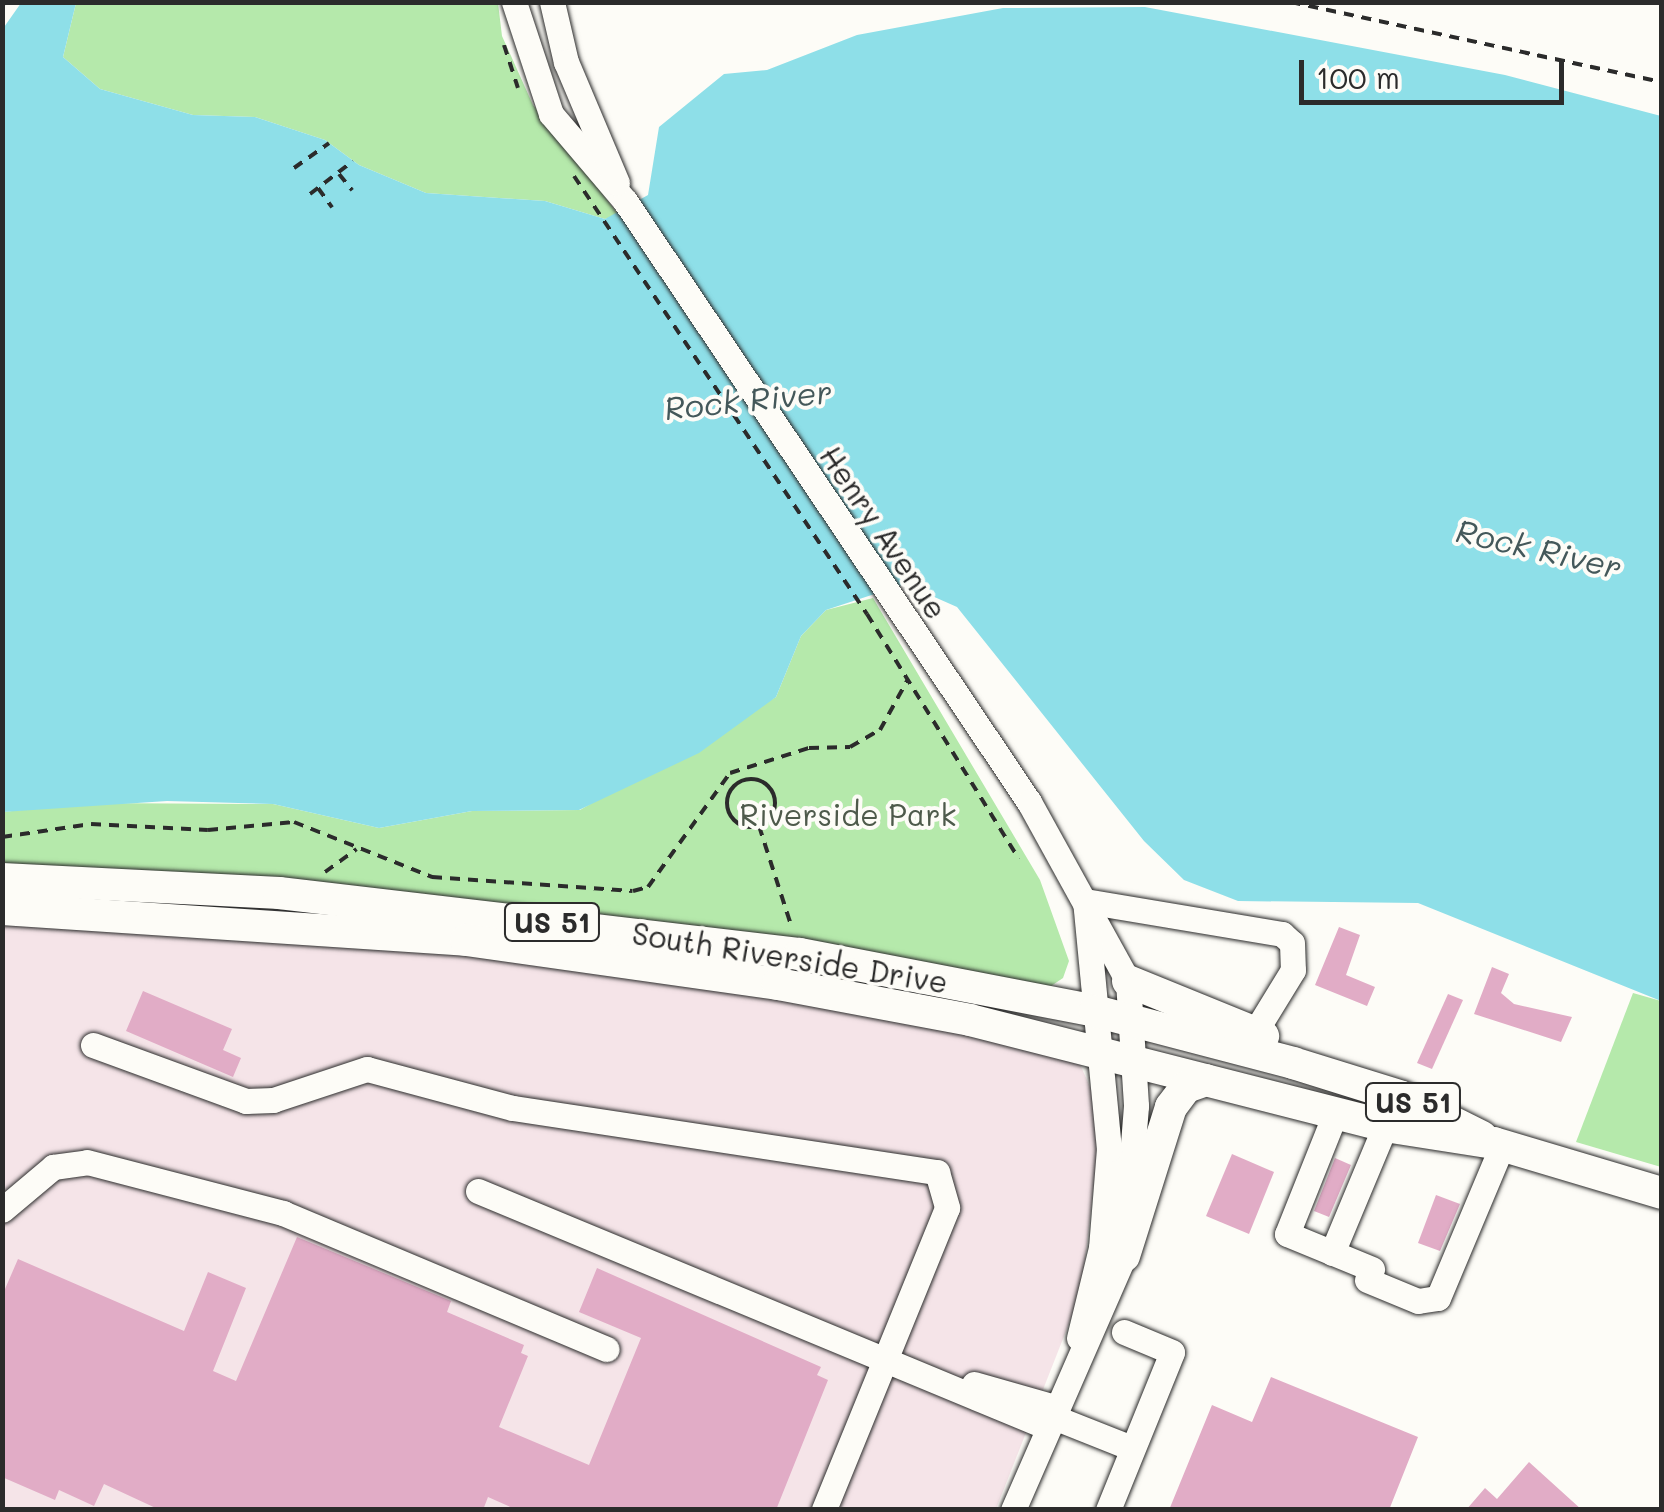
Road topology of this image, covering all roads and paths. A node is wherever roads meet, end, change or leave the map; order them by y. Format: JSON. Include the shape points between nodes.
{"nodes":[{"id":1,"x":514,"y":2,"type":"edge"},
{"id":2,"x":552,"y":2,"type":"edge"},
{"id":3,"x":1291,"y":2,"type":"edge"},
{"id":4,"x":1662,"y":82,"type":"edge"},
{"id":5,"x":329,"y":142,"type":"dead end"},
{"id":6,"x":353,"y":161,"type":"dead end"},
{"id":7,"x":294,"y":168,"type":"dead end"},
{"id":8,"x":338,"y":172,"type":"junction"},
{"id":9,"x":318,"y":188,"type":"junction"},
{"id":10,"x":352,"y":190,"type":"dead end"},
{"id":11,"x":310,"y":194,"type":"dead end"},
{"id":12,"x":625,"y":201,"type":"junction"},
{"id":13,"x":594,"y":203,"type":"dead end"},
{"id":14,"x":332,"y":207,"type":"dead end"},
{"id":15,"x":878,"y":607,"type":"junction"},
{"id":16,"x":908,"y":679,"type":"junction"},
{"id":17,"x":730,"y":773,"type":"junction"},
{"id":18,"x":738,"y":782,"type":"junction"},
{"id":19,"x":760,"y":826,"type":"junction"},
{"id":20,"x":2,"y":837,"type":"edge"},
{"id":21,"x":357,"y":849,"type":"junction"},
{"id":22,"x":1019,"y":859,"type":"dead end"},
{"id":23,"x":309,"y":875,"type":"dead end"},
{"id":24,"x":2,"y":879,"type":"edge"},
{"id":25,"x":1085,"y":901,"type":"junction"},
{"id":26,"x":2,"y":909,"type":"edge"},
{"id":27,"x":791,"y":925,"type":"dead end"},
{"id":28,"x":1128,"y":981,"type":"junction"},
{"id":29,"x":1095,"y":1010,"type":"junction"},
{"id":30,"x":1134,"y":1021,"type":"junction"},
{"id":31,"x":1255,"y":1032,"type":"junction"},
{"id":32,"x":93,"y":1046,"type":"dead end"},
{"id":33,"x":1101,"y":1052,"type":"junction"},
{"id":34,"x":1135,"y":1061,"type":"junction"},
{"id":35,"x":1328,"y":1073,"type":"junction"},
{"id":36,"x":1206,"y":1080,"type":"junction"},
{"id":37,"x":1335,"y":1114,"type":"junction"},
{"id":38,"x":1385,"y":1126,"type":"junction"},
{"id":39,"x":1498,"y":1145,"type":"junction"},
{"id":40,"x":478,"y":1191,"type":"dead end"},
{"id":41,"x":1662,"y":1193,"type":"edge"},
{"id":42,"x":2,"y":1210,"type":"edge"},
{"id":43,"x":1332,"y":1253,"type":"junction"},
{"id":44,"x":1124,"y":1256,"type":"junction"},
{"id":45,"x":1124,"y":1332,"type":"dead end"},
{"id":46,"x":608,"y":1349,"type":"dead end"},
{"id":47,"x":884,"y":1359,"type":"junction"},
{"id":48,"x":1074,"y":1362,"type":"junction"},
{"id":49,"x":1051,"y":1417,"type":"junction"},
{"id":50,"x":1132,"y":1448,"type":"junction"},
{"id":51,"x":824,"y":1510,"type":"edge"},
{"id":52,"x":1013,"y":1510,"type":"edge"},
{"id":53,"x":1108,"y":1510,"type":"edge"}],
"edges":[{"from":1,"to":12,"type":"street","via":[[551,114]]},
{"from":2,"to":12,"type":"street","via":[[566,62]]},
{"from":3,"to":4,"type":"path"},
{"from":5,"to":7,"type":"path"},
{"from":6,"to":8,"type":"path"},
{"from":8,"to":9,"type":"path"},
{"from":8,"to":10,"type":"path"},
{"from":9,"to":11,"type":"path"},
{"from":9,"to":14,"type":"path"},
{"from":12,"to":15,"type":"street","name":"Henry Avenue"},
{"from":13,"to":15,"type":"path"},
{"from":15,"to":16,"type":"path"},
{"from":15,"to":25,"type":"street","name":"Henry Avenue","via":[[1030,802]]},
{"from":16,"to":17,"type":"path","via":[[880,730],[850,747],[808,748]]},
{"from":16,"to":22,"type":"path"},
{"from":17,"to":18,"type":"path"},
{"from":17,"to":21,"type":"path","via":[[648,888],[634,892],[432,877]]},
{"from":18,"to":19,"type":"path","via":[[728,810],[737,823]]},
{"from":18,"to":19,"type":"path","via":[[762,781],[773,793],[775,809]]},
{"from":19,"to":27,"type":"path"},
{"from":20,"to":21,"type":"path","via":[[91,824],[208,830],[294,822]]},
{"from":21,"to":23,"type":"path","via":[[335,868]]},
{"from":24,"to":29,"type":"main road","name":"South Riverside Drive","number":"US 51","via":[[274,892],[619,929]]},
{"from":25,"to":28,"type":"street","name":"Henry Avenue"},
{"from":25,"to":29,"type":"street","name":"Henry Avenue"},
{"from":25,"to":31,"type":"street","via":[[1282,934],[1292,944],[1293,970]]},
{"from":26,"to":33,"type":"main road","name":"South Riverside Drive","number":"US 51","via":[[559,950],[932,1013]]},
{"from":28,"to":30,"type":"street","name":"Henry Avenue"},
{"from":28,"to":31,"type":"main road"},
{"from":29,"to":30,"type":"main road","name":"South Riverside Drive","number":"US 51"},
{"from":29,"to":33,"type":"street","name":"Henry Avenue"},
{"from":30,"to":34,"type":"street","name":"Henry Avenue"},
{"from":30,"to":35,"type":"main road","name":"South Riverside Drive","number":"US 51"},
{"from":31,"to":35,"type":"main road"},
{"from":32,"to":47,"type":"street","via":[[246,1101],[368,1069],[573,1118],[931,1169],[943,1177],[947,1208]]},
{"from":33,"to":34,"type":"main road","name":"South Riverside Drive","number":"US 51"},
{"from":33,"to":48,"type":"street","name":"Henry Avenue","via":[[1106,1192]]},
{"from":34,"to":36,"type":"main road","name":"South Riverside Drive","number":"US 51"},
{"from":34,"to":44,"type":"street","name":"Henry Avenue","via":[[1134,1182]]},
{"from":35,"to":39,"type":"main road","name":"South Riverside Drive","number":"US 51","via":[[1422,1105]]},
{"from":36,"to":37,"type":"main road","name":"South Riverside Drive","number":"US 51"},
{"from":36,"to":44,"type":"main road","via":[[1186,1087],[1171,1106]]},
{"from":37,"to":38,"type":"main road","name":"South Riverside Drive","number":"US 51"},
{"from":37,"to":43,"type":"street","via":[[1287,1234]]},
{"from":38,"to":39,"type":"main road","name":"South Riverside Drive","number":"US 51"},
{"from":38,"to":43,"type":"street"},
{"from":39,"to":41,"type":"main road","name":"South Riverside Drive","number":"US 51"},
{"from":39,"to":43,"type":"street","via":[[1438,1298],[1418,1301]]},
{"from":40,"to":47,"type":"street"},
{"from":42,"to":46,"type":"street","via":[[53,1167],[87,1162],[282,1213]]},
{"from":44,"to":48,"type":"street","name":"Henry Avenue"},
{"from":45,"to":50,"type":"street","via":[[1172,1352]]},
{"from":47,"to":49,"type":"street"},
{"from":47,"to":51,"type":"street"},
{"from":48,"to":49,"type":"street","name":"Henry Avenue"},
{"from":49,"to":50,"type":"street"},
{"from":49,"to":52,"type":"street","name":"Henry Avenue"},
{"from":50,"to":53,"type":"street"}]}
